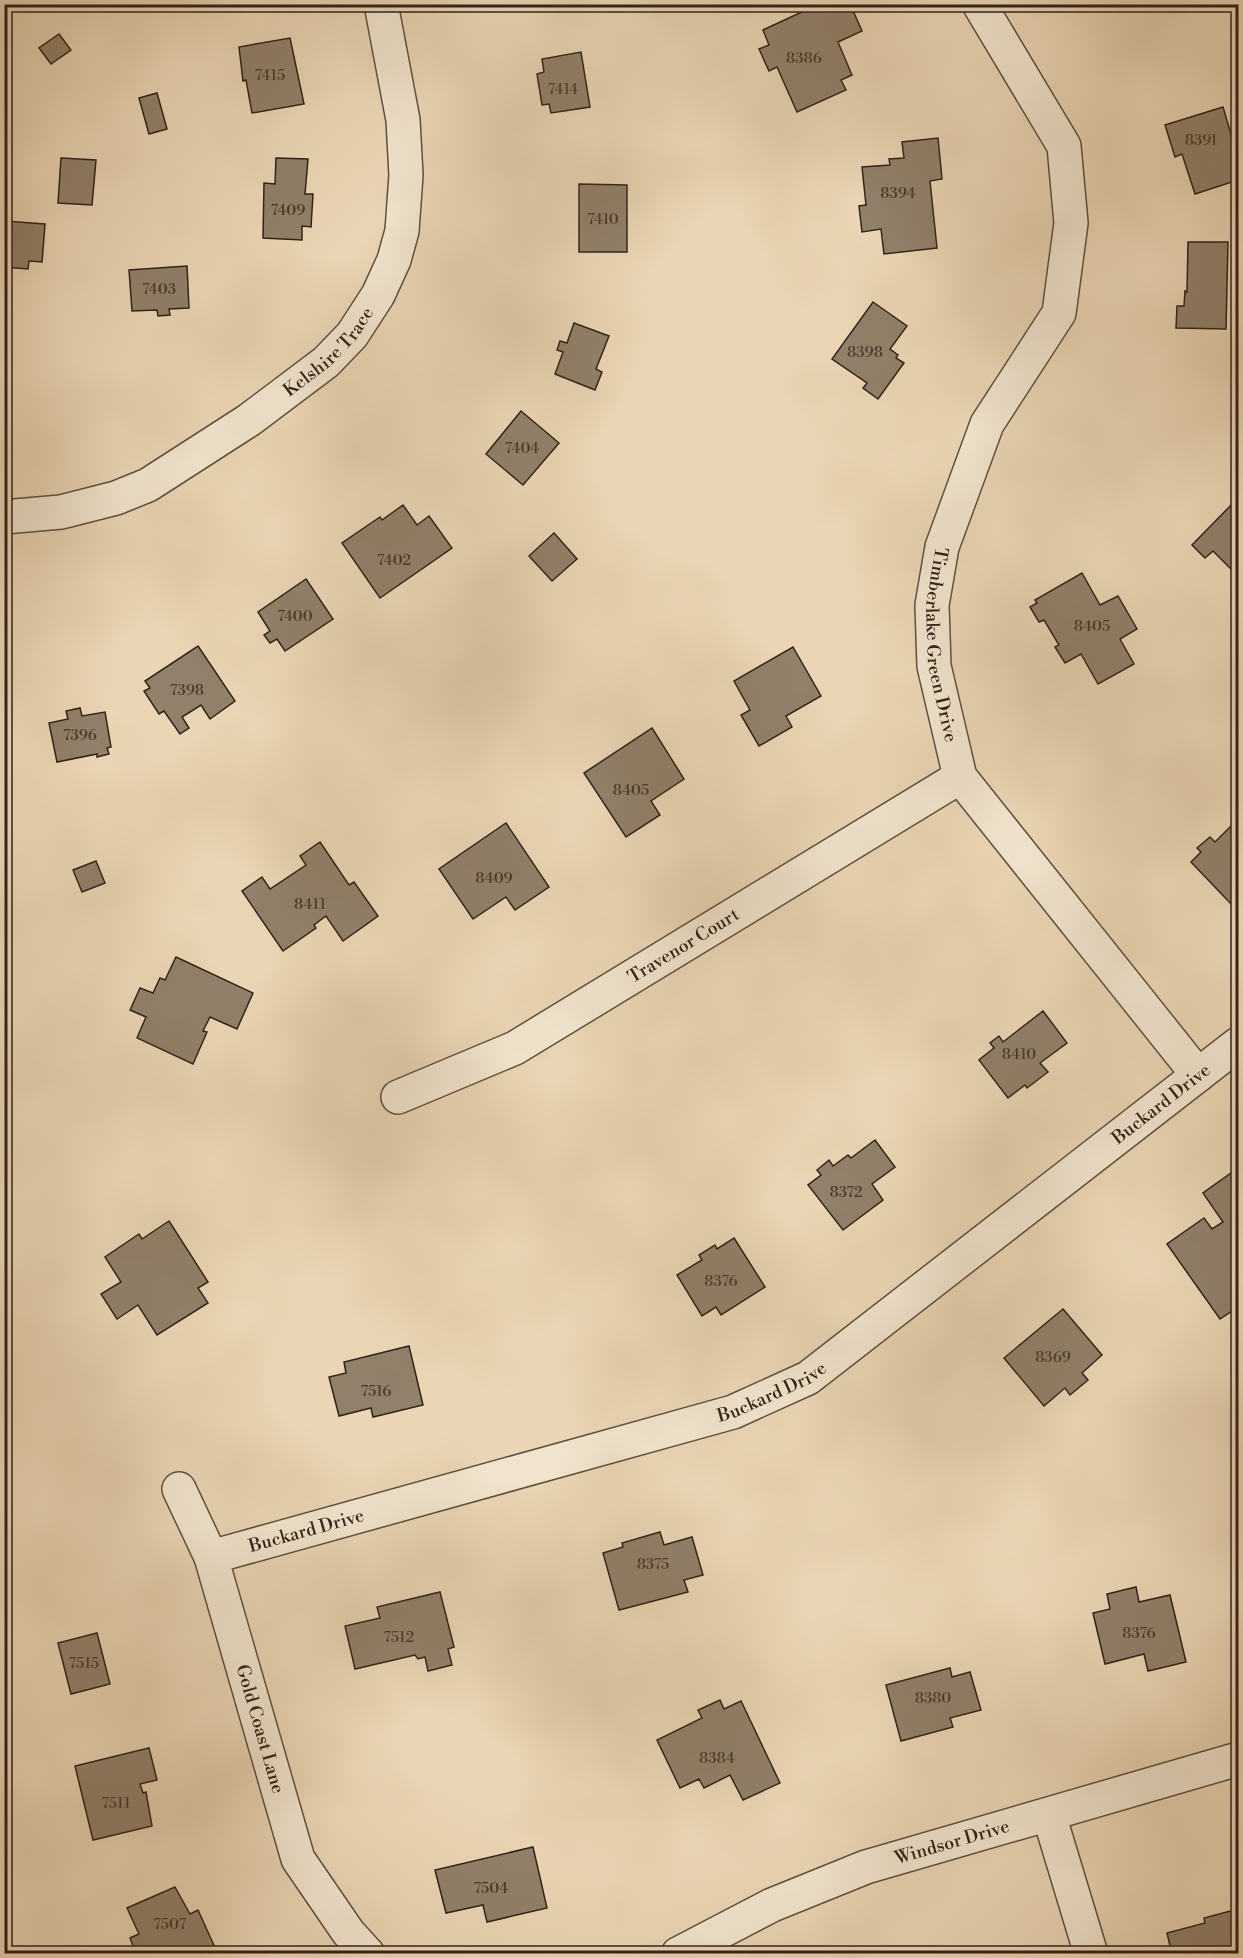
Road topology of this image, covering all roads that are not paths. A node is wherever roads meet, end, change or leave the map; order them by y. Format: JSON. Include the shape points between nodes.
{"nodes":[{"id":1,"x":381,"y":4,"type":"edge"},
{"id":2,"x":979,"y":4,"type":"edge"},
{"id":3,"x":4,"y":517,"type":"edge"},
{"id":4,"x":960,"y":777,"type":"junction"},
{"id":5,"x":1239,"y":1044,"type":"edge"},
{"id":6,"x":1198,"y":1075,"type":"junction"},
{"id":7,"x":398,"y":1097,"type":"dead end"},
{"id":8,"x":179,"y":1489,"type":"dead end"},
{"id":9,"x":211,"y":1557,"type":"junction"},
{"id":10,"x":1239,"y":1759,"type":"edge"},
{"id":11,"x":1049,"y":1815,"type":"junction"},
{"id":12,"x":368,"y":1953,"type":"edge"},
{"id":13,"x":678,"y":1953,"type":"edge"},
{"id":14,"x":1091,"y":1953,"type":"edge"}],
"edges":[{"from":1,"to":3,"type":"street","name":"Kelshire Trace","via":[[403,120],[406,175],[402,231],[378,295],[352,335],[326,363],[249,420],[148,485],[61,512]]},
{"from":2,"to":4,"type":"street","name":"Timberlake Green Drive","via":[[1064,146],[1071,223],[1059,313],[987,424],[942,547],[932,605],[934,666]]},
{"from":4,"to":6,"type":"street","name":"Timberlake Green Drive"},
{"from":4,"to":7,"type":"street","name":"Travenor Court","via":[[515,1048]]},
{"from":5,"to":6,"type":"street","name":"Buckard Drive"},
{"from":6,"to":9,"type":"street","name":"Buckard Drive","via":[[808,1378],[733,1412]]},
{"from":8,"to":9,"type":"street","name":"Gold Coast Lane"},
{"from":9,"to":12,"type":"street","name":"Gold Coast Lane","via":[[298,1859],[348,1932]]},
{"from":10,"to":11,"type":"street","name":"Windsor Drive"},
{"from":11,"to":13,"type":"street","name":"Windsor Drive","via":[[866,1867],[772,1905]]},
{"from":11,"to":14,"type":"street"}]}
